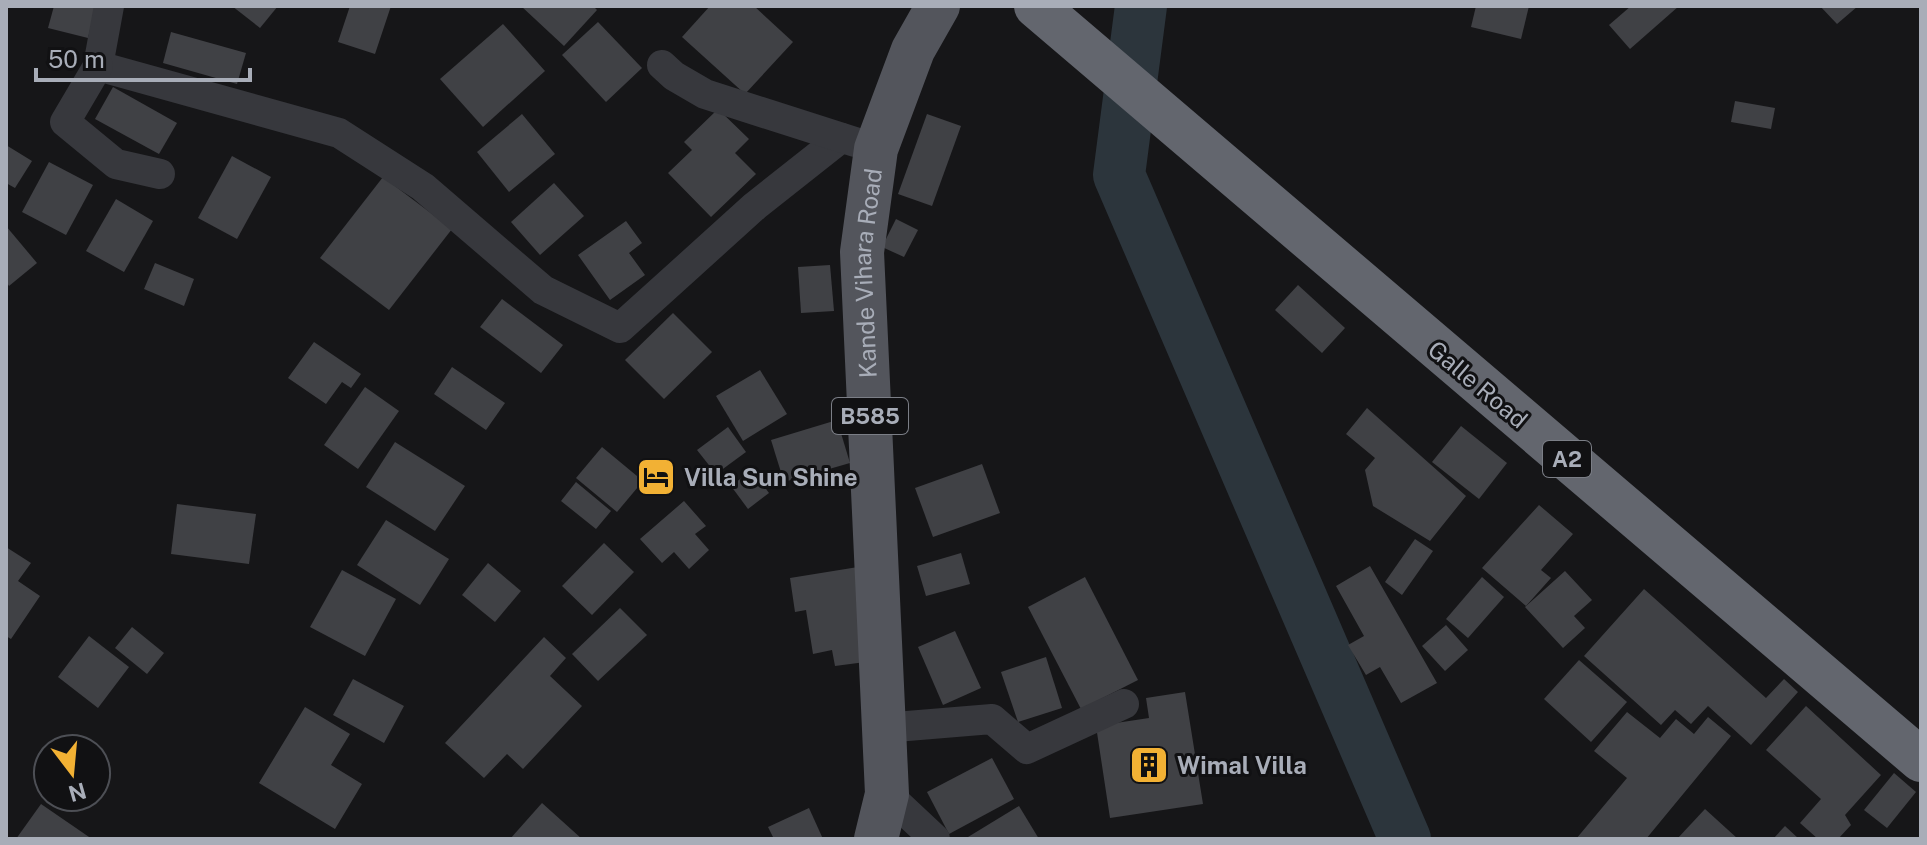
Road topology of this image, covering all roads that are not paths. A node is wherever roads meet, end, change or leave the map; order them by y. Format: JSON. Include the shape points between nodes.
{"nodes":[{"id":1,"x":109,"y":6,"type":"edge"},
{"id":2,"x":938,"y":6,"type":"edge"},
{"id":3,"x":1036,"y":6,"type":"edge"},
{"id":4,"x":662,"y":65,"type":"dead end"},
{"id":5,"x":98,"y":66,"type":"junction"},
{"id":6,"x":858,"y":144,"type":"junction"},
{"id":7,"x":160,"y":174,"type":"dead end"},
{"id":8,"x":1124,"y":704,"type":"dead end"},
{"id":9,"x":883,"y":728,"type":"junction"},
{"id":10,"x":1921,"y":760,"type":"edge"},
{"id":11,"x":887,"y":794,"type":"junction"},
{"id":12,"x":876,"y":839,"type":"edge"},
{"id":13,"x":935,"y":839,"type":"edge"}],
"edges":[{"from":1,"to":5,"type":"street"},
{"from":2,"to":6,"type":"main road","name":"Kande Vihara Road","number":"B585"},
{"from":3,"to":10,"type":"highway","name":"Galle Road","number":"A2"},
{"from":4,"to":6,"type":"street","via":[[705,94]]},
{"from":5,"to":6,"type":"street","via":[[339,133],[423,187],[543,290],[620,328],[755,206]]},
{"from":5,"to":7,"type":"street","via":[[65,122],[116,164]]},
{"from":6,"to":9,"type":"main road","name":"Kande Vihara Road","number":"B585"},
{"from":8,"to":9,"type":"street","via":[[1027,749],[992,719]]},
{"from":9,"to":11,"type":"main road","name":"Kande Vihara Road","number":"B585"},
{"from":11,"to":12,"type":"main road","name":"Kande Vihara Road","number":"B585"},
{"from":11,"to":13,"type":"street"}]}
